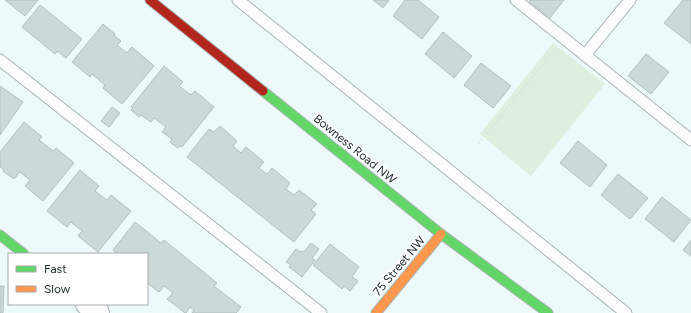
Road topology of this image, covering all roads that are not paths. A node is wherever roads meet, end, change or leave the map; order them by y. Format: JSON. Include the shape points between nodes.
{"nodes":[{"id":1,"x":150,"y":0,"type":"edge"},
{"id":2,"x":238,"y":0,"type":"edge"},
{"id":3,"x":516,"y":0,"type":"edge"},
{"id":4,"x":630,"y":0,"type":"edge"},
{"id":5,"x":585,"y":55,"type":"junction"},
{"id":6,"x":0,"y":60,"type":"edge"},
{"id":7,"x":691,"y":140,"type":"edge"},
{"id":8,"x":441,"y":234,"type":"junction"},
{"id":9,"x":0,"y":235,"type":"edge"},
{"id":10,"x":23,"y":253,"type":"edge"},
{"id":11,"x":88,"y":305,"type":"edge"},
{"id":12,"x":98,"y":313,"type":"edge"},
{"id":13,"x":321,"y":313,"type":"edge"},
{"id":14,"x":376,"y":313,"type":"edge"},
{"id":15,"x":548,"y":313,"type":"edge"},
{"id":16,"x":626,"y":313,"type":"edge"}],
"edges":[{"from":1,"to":8,"type":"street","name":"Bowness Road NW"},
{"from":2,"to":16,"type":"lane"},
{"from":3,"to":5,"type":"lane"},
{"from":4,"to":5,"type":"lane"},
{"from":5,"to":7,"type":"lane"},
{"from":6,"to":13,"type":"lane"},
{"from":8,"to":14,"type":"street","name":"75 Street NW"},
{"from":8,"to":15,"type":"street","name":"Bowness Road NW"},
{"from":9,"to":10,"type":"street"},
{"from":11,"to":12,"type":"street"}]}
